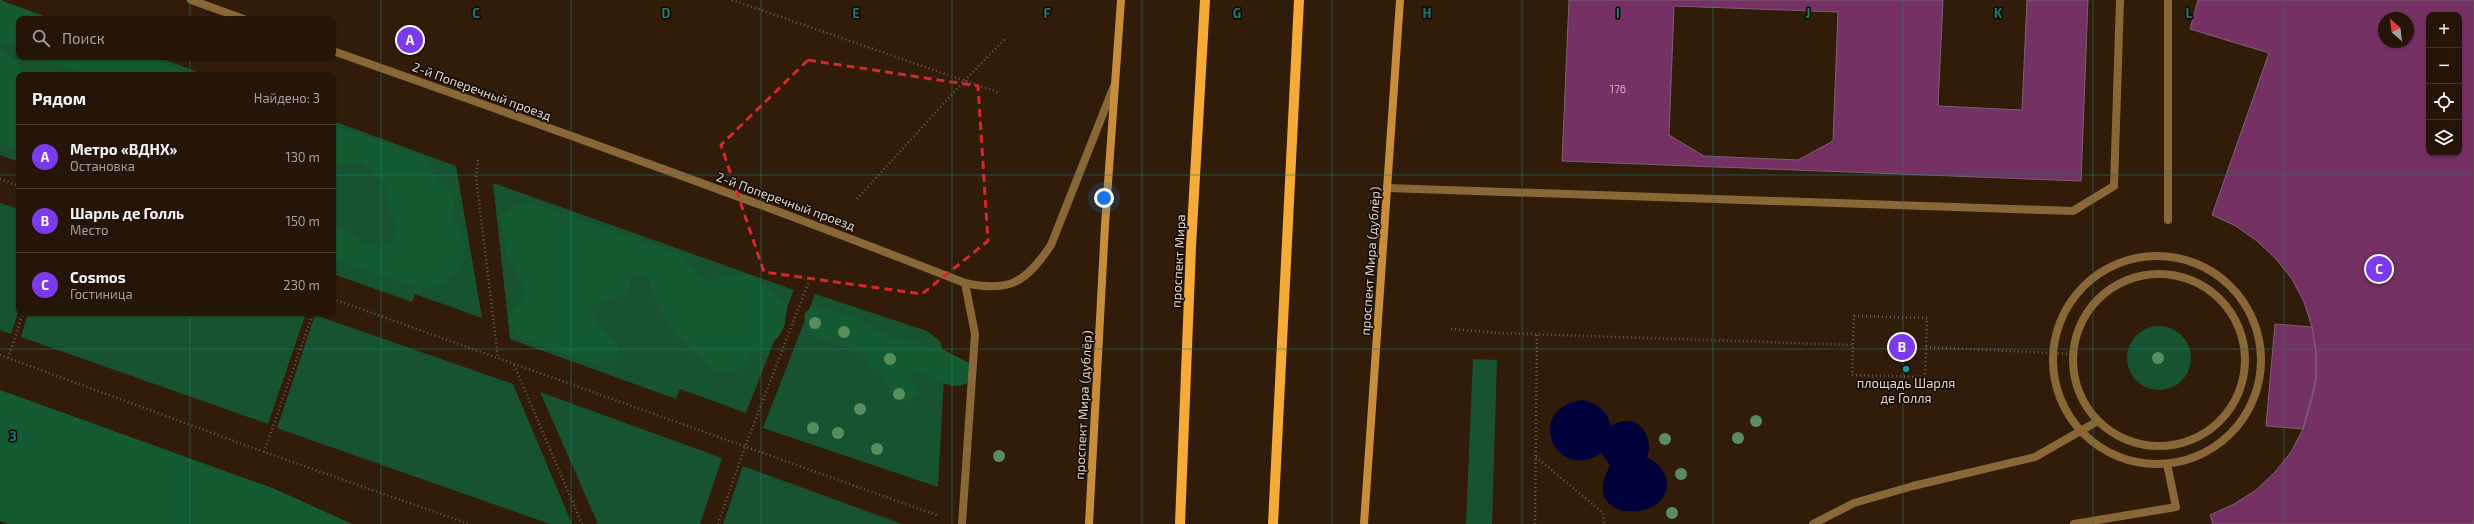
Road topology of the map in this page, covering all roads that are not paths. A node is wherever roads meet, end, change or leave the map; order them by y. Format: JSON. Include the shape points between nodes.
{"nodes":[{"id":1,"x":191,"y":0,"type":"edge"},
{"id":2,"x":1121,"y":0,"type":"edge"},
{"id":3,"x":1205,"y":0,"type":"edge"},
{"id":4,"x":1299,"y":0,"type":"edge"},
{"id":5,"x":1400,"y":0,"type":"edge"},
{"id":6,"x":2120,"y":0,"type":"edge"},
{"id":7,"x":2168,"y":0,"type":"edge"},
{"id":8,"x":236,"y":16,"type":"edge"},
{"id":9,"x":336,"y":52,"type":"edge"},
{"id":10,"x":1116,"y":80,"type":"junction"},
{"id":11,"x":1387,"y":188,"type":"junction"},
{"id":12,"x":2168,"y":220,"type":"dead end"},
{"id":13,"x":965,"y":282,"type":"junction"},
{"id":14,"x":2098,"y":422,"type":"junction"},
{"id":15,"x":2167,"y":464,"type":"junction"},
{"id":16,"x":962,"y":524,"type":"edge"},
{"id":17,"x":1089,"y":524,"type":"edge"},
{"id":18,"x":1180,"y":524,"type":"edge"},
{"id":19,"x":1273,"y":524,"type":"edge"},
{"id":20,"x":1364,"y":524,"type":"edge"},
{"id":21,"x":1813,"y":524,"type":"edge"},
{"id":22,"x":2074,"y":524,"type":"edge"}],
"edges":[{"from":1,"to":8,"type":"street"},
{"from":2,"to":10,"type":"main road","name":"проспект Мира (дублёр)"},
{"from":3,"to":18,"type":"main road","name":"проспект Мира","via":[[1191,247]]},
{"from":4,"to":19,"type":"main road"},
{"from":5,"to":11,"type":"main road","name":"проспект Мира (дублёр)"},
{"from":6,"to":11,"type":"street","via":[[2114,186],[2073,211]]},
{"from":7,"to":12,"type":"street"},
{"from":9,"to":13,"type":"street","name":"2-й Поперечный проезд","via":[[826,228]]},
{"from":10,"to":13,"type":"street","name":"2-й Поперечный проезд","via":[[1051,245],[1035,269],[1009,286],[981,286]]},
{"from":10,"to":17,"type":"main road","name":"проспект Мира (дублёр)","via":[[1105,225]]},
{"from":11,"to":20,"type":"main road","name":"проспект Мира (дублёр)"},
{"from":13,"to":16,"type":"street","via":[[975,334]]},
{"from":14,"to":14,"type":"street","via":[[2086,407],[2078,390],[2072,354],[2076,334],[2096,301],[2110,288],[2128,279],[2147,274],[2167,274],[2186,278],[2204,286],[2219,298],[2231,312],[2240,330],[2246,368],[2241,387],[2225,415],[2206,433],[2182,443],[2150,446],[2131,442],[2113,434]]},
{"from":14,"to":21,"type":"street","via":[[2034,456],[1854,503]]},
{"from":15,"to":15,"type":"street","via":[[2198,456],[2215,447],[2234,431],[2249,410],[2258,386],[2262,361],[2259,335],[2250,311],[2216,273],[2193,262],[2168,256],[2143,256],[2119,262],[2097,274],[2078,291],[2064,312],[2055,335],[2052,360],[2054,384],[2064,408],[2077,429],[2096,446],[2118,458],[2142,464]]},
{"from":15,"to":22,"type":"street","via":[[2176,507]]}]}
